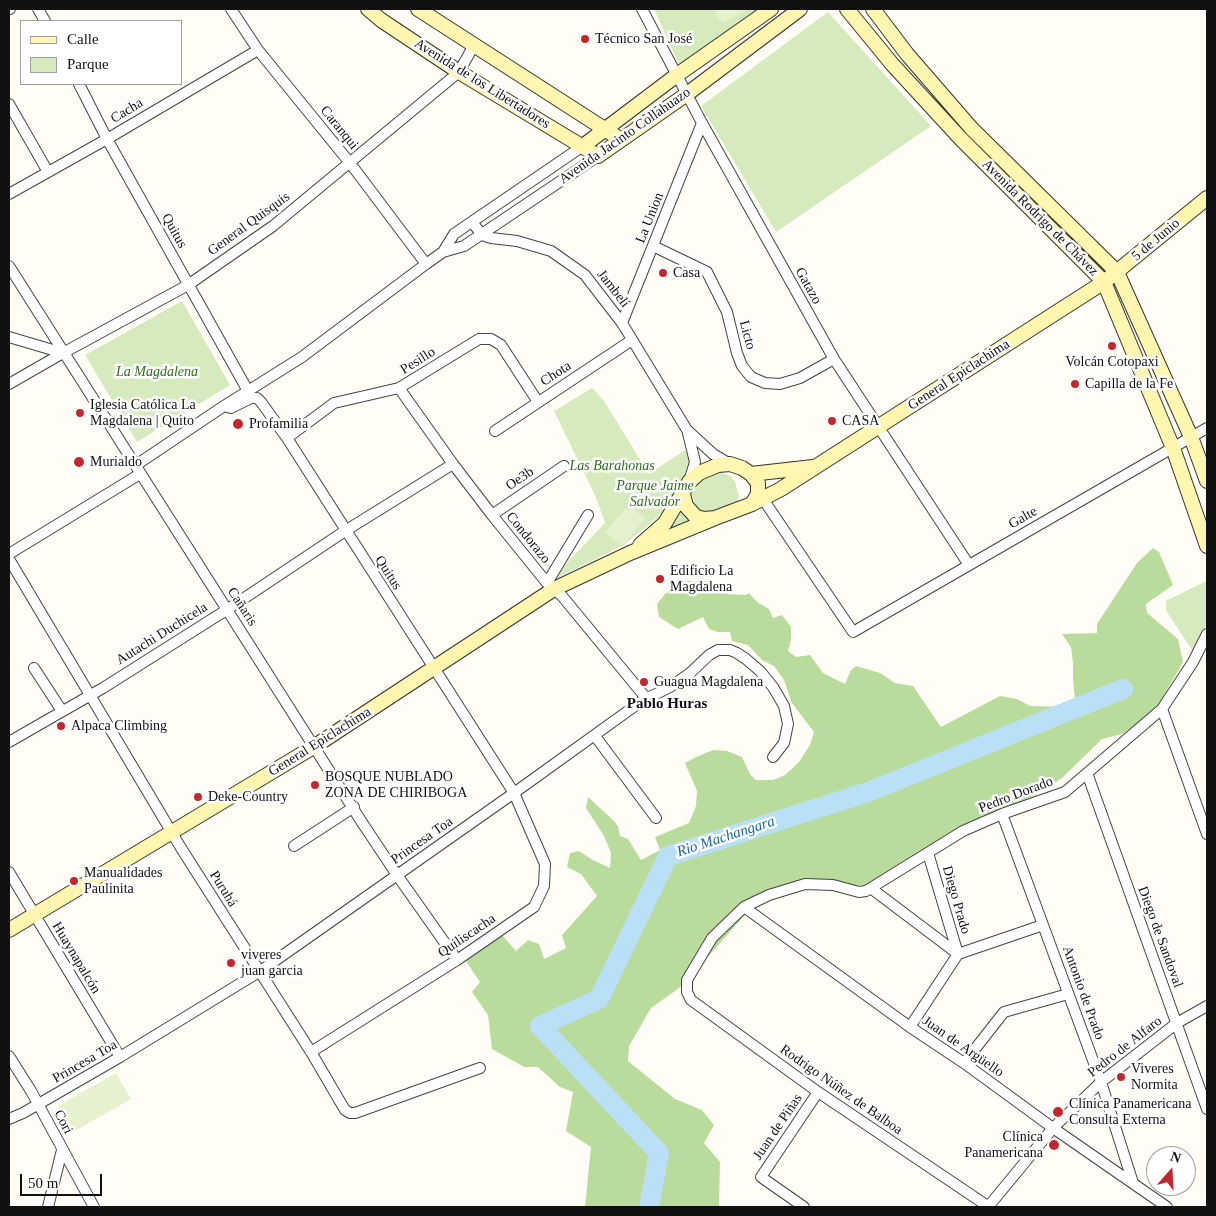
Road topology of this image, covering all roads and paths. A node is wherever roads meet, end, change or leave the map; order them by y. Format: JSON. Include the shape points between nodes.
{"nodes":[{"id":1,"x":38,"y":9,"type":"edge"},
{"id":2,"x":231,"y":9,"type":"edge"},
{"id":3,"x":368,"y":9,"type":"edge"},
{"id":4,"x":418,"y":9,"type":"edge"},
{"id":5,"x":642,"y":9,"type":"edge"},
{"id":6,"x":770,"y":9,"type":"edge"},
{"id":7,"x":800,"y":9,"type":"edge"},
{"id":8,"x":847,"y":9,"type":"edge"},
{"id":9,"x":873,"y":9,"type":"edge"},
{"id":10,"x":44,"y":20,"type":"edge"},
{"id":11,"x":474,"y":45,"type":"junction"},
{"id":12,"x":258,"y":50,"type":"junction"},
{"id":13,"x":459,"y":72,"type":"junction"},
{"id":14,"x":677,"y":75,"type":"junction"},
{"id":15,"x":80,"y":85,"type":"edge"},
{"id":16,"x":687,"y":94,"type":"junction"},
{"id":17,"x":9,"y":104,"type":"edge"},
{"id":18,"x":702,"y":123,"type":"junction"},
{"id":19,"x":605,"y":130,"type":"junction"},
{"id":20,"x":107,"y":139,"type":"junction"},
{"id":21,"x":620,"y":139,"type":"junction"},
{"id":22,"x":583,"y":146,"type":"junction"},
{"id":23,"x":598,"y":156,"type":"junction"},
{"id":24,"x":350,"y":163,"type":"junction"},
{"id":25,"x":48,"y":172,"type":"junction"},
{"id":26,"x":9,"y":194,"type":"edge"},
{"id":27,"x":1207,"y":198,"type":"edge"},
{"id":28,"x":472,"y":222,"type":"junction"},
{"id":29,"x":482,"y":234,"type":"junction"},
{"id":30,"x":654,"y":246,"type":"junction"},
{"id":31,"x":443,"y":252,"type":"junction"},
{"id":32,"x":426,"y":264,"type":"junction"},
{"id":33,"x":9,"y":266,"type":"edge"},
{"id":34,"x":1117,"y":272,"type":"junction"},
{"id":35,"x":1104,"y":282,"type":"junction"},
{"id":36,"x":188,"y":285,"type":"junction"},
{"id":37,"x":622,"y":323,"type":"junction"},
{"id":38,"x":9,"y":337,"type":"edge"},
{"id":39,"x":632,"y":340,"type":"junction"},
{"id":40,"x":63,"y":353,"type":"junction"},
{"id":41,"x":834,"y":359,"type":"junction"},
{"id":42,"x":9,"y":384,"type":"edge"},
{"id":43,"x":399,"y":388,"type":"junction"},
{"id":44,"x":248,"y":391,"type":"junction"},
{"id":45,"x":538,"y":402,"type":"junction"},
{"id":46,"x":224,"y":406,"type":"junction"},
{"id":47,"x":878,"y":428,"type":"junction"},
{"id":48,"x":1207,"y":428,"type":"edge"},
{"id":49,"x":687,"y":430,"type":"junction"},
{"id":50,"x":495,"y":431,"type":"dead end"},
{"id":51,"x":1191,"y":437,"type":"junction"},
{"id":52,"x":287,"y":438,"type":"junction"},
{"id":53,"x":1173,"y":448,"type":"junction"},
{"id":54,"x":453,"y":464,"type":"junction"},
{"id":55,"x":730,"y":464,"type":"junction"},
{"id":56,"x":564,"y":466,"type":"dead end"},
{"id":57,"x":814,"y":467,"type":"junction"},
{"id":58,"x":138,"y":469,"type":"junction"},
{"id":59,"x":751,"y":474,"type":"junction"},
{"id":60,"x":1207,"y":482,"type":"edge"},
{"id":61,"x":686,"y":488,"type":"junction"},
{"id":62,"x":758,"y":501,"type":"junction"},
{"id":63,"x":492,"y":515,"type":"junction"},
{"id":64,"x":588,"y":515,"type":"dead end"},
{"id":65,"x":715,"y":518,"type":"junction"},
{"id":66,"x":345,"y":531,"type":"junction"},
{"id":67,"x":1207,"y":546,"type":"edge"},
{"id":68,"x":630,"y":553,"type":"junction"},
{"id":69,"x":9,"y":554,"type":"edge"},
{"id":70,"x":9,"y":558,"type":"edge"},
{"id":71,"x":969,"y":565,"type":"junction"},
{"id":72,"x":550,"y":586,"type":"junction"},
{"id":73,"x":228,"y":609,"type":"junction"},
{"id":74,"x":1207,"y":634,"type":"edge"},
{"id":75,"x":1207,"y":653,"type":"edge"},
{"id":76,"x":1193,"y":662,"type":"junction"},
{"id":77,"x":34,"y":668,"type":"dead end"},
{"id":78,"x":433,"y":668,"type":"junction"},
{"id":79,"x":90,"y":695,"type":"junction"},
{"id":80,"x":646,"y":698,"type":"junction"},
{"id":81,"x":1162,"y":709,"type":"junction"},
{"id":82,"x":62,"y":711,"type":"junction"},
{"id":83,"x":594,"y":736,"type":"junction"},
{"id":84,"x":9,"y":742,"type":"edge"},
{"id":85,"x":315,"y":746,"type":"junction"},
{"id":86,"x":773,"y":757,"type":"dead end"},
{"id":87,"x":1087,"y":773,"type":"junction"},
{"id":88,"x":514,"y":793,"type":"junction"},
{"id":89,"x":354,"y":807,"type":"junction"},
{"id":90,"x":1002,"y":814,"type":"junction"},
{"id":91,"x":656,"y":818,"type":"dead end"},
{"id":92,"x":172,"y":833,"type":"junction"},
{"id":93,"x":1207,"y":834,"type":"edge"},
{"id":94,"x":294,"y":846,"type":"dead end"},
{"id":95,"x":928,"y":853,"type":"junction"},
{"id":96,"x":9,"y":872,"type":"edge"},
{"id":97,"x":397,"y":875,"type":"junction"},
{"id":98,"x":872,"y":889,"type":"junction"},
{"id":99,"x":744,"y":907,"type":"junction"},
{"id":100,"x":34,"y":915,"type":"junction"},
{"id":101,"x":1043,"y":925,"type":"junction"},
{"id":102,"x":9,"y":930,"type":"edge"},
{"id":103,"x":958,"y":954,"type":"junction"},
{"id":104,"x":457,"y":960,"type":"junction"},
{"id":105,"x":259,"y":972,"type":"junction"},
{"id":106,"x":1068,"y":994,"type":"junction"},
{"id":107,"x":1207,"y":1006,"type":"edge"},
{"id":108,"x":1177,"y":1023,"type":"junction"},
{"id":109,"x":910,"y":1027,"type":"junction"},
{"id":110,"x":311,"y":1052,"type":"junction"},
{"id":111,"x":9,"y":1056,"type":"edge"},
{"id":112,"x":120,"y":1057,"type":"junction"},
{"id":113,"x":964,"y":1063,"type":"junction"},
{"id":114,"x":480,"y":1068,"type":"dead end"},
{"id":115,"x":1101,"y":1082,"type":"junction"},
{"id":116,"x":818,"y":1092,"type":"junction"},
{"id":117,"x":38,"y":1104,"type":"junction"},
{"id":118,"x":1207,"y":1109,"type":"edge"},
{"id":119,"x":9,"y":1119,"type":"edge"},
{"id":120,"x":1053,"y":1128,"type":"junction"},
{"id":121,"x":62,"y":1150,"type":"junction"},
{"id":122,"x":1133,"y":1182,"type":"junction"},
{"id":123,"x":48,"y":1207,"type":"edge"},
{"id":124,"x":94,"y":1207,"type":"edge"},
{"id":125,"x":804,"y":1207,"type":"edge"},
{"id":126,"x":988,"y":1207,"type":"edge"},
{"id":127,"x":1167,"y":1207,"type":"edge"}],
"edges":[{"from":1,"to":10,"type":"street"},
{"from":2,"to":12,"type":"street","name":"Caranqui"},
{"from":3,"to":13,"type":"street","name":"Avenida de los Libertadores"},
{"from":4,"to":11,"type":"street","name":"Avenida de los Libertadores"},
{"from":5,"to":14,"type":"street","name":"Gatazo"},
{"from":6,"to":14,"type":"street","name":"Avenida Jacinto Collahuazo"},
{"from":7,"to":16,"type":"street","name":"Avenida Jacinto Collahuazo"},
{"from":8,"to":35,"type":"street","name":"Avenida Rodrigo de Chávez","via":[[961,139]]},
{"from":9,"to":34,"type":"street","name":"Avenida Rodrigo de Chávez","via":[[972,129]]},
{"from":11,"to":13,"type":"street","name":"General Quisquis"},
{"from":11,"to":19,"type":"street","name":"Avenida de los Libertadores"},
{"from":12,"to":20,"type":"street","name":"Cacha"},
{"from":12,"to":24,"type":"street","name":"Caranqui"},
{"from":13,"to":22,"type":"street","name":"Avenida de los Libertadores"},
{"from":13,"to":24,"type":"street","name":"General Quisquis"},
{"from":14,"to":16,"type":"street","name":"Gatazo"},
{"from":14,"to":19,"type":"street","name":"Avenida Jacinto Collahuazo"},
{"from":15,"to":20,"type":"street","name":"Quitus"},
{"from":16,"to":18,"type":"street","name":"Gatazo"},
{"from":16,"to":21,"type":"street","name":"Avenida Jacinto Collahuazo"},
{"from":17,"to":25,"type":"street"},
{"from":18,"to":30,"type":"street","name":"La Union"},
{"from":18,"to":41,"type":"street","name":"Gatazo"},
{"from":19,"to":21,"type":"street","name":"Avenida de los Libertadores"},
{"from":19,"to":22,"type":"street","name":"Avenida Jacinto Collahuazo"},
{"from":20,"to":25,"type":"street","name":"Cacha"},
{"from":20,"to":36,"type":"street","name":"Quitus"},
{"from":21,"to":23,"type":"street","name":"Avenida Jacinto Collahuazo"},
{"from":22,"to":23,"type":"street","name":"Avenida de los Libertadores"},
{"from":22,"to":28,"type":"street","name":"Avenida Jacinto Collahuazo"},
{"from":23,"to":29,"type":"street","name":"Avenida Jacinto Collahuazo"},
{"from":24,"to":32,"type":"street","name":"Caranqui"},
{"from":24,"to":36,"type":"street","name":"General Quisquis","via":[[273,226]]},
{"from":25,"to":26,"type":"street","name":"Cacha"},
{"from":27,"to":34,"type":"street","name":"5 de Junio"},
{"from":28,"to":29,"type":"street"},
{"from":28,"to":31,"type":"street","name":"Avenida Jacinto Collahuazo","via":[[454,234]]},
{"from":29,"to":31,"type":"street","name":"Avenida Jacinto Collahuazo","via":[[464,246]]},
{"from":29,"to":37,"type":"street","name":"Jambelí","via":[[551,251],[585,275]]},
{"from":30,"to":37,"type":"street","name":"La Union"},
{"from":30,"to":41,"type":"street","name":"Licto","via":[[707,272],[727,312],[742,366],[751,376],[765,383],[780,384],[800,378]]},
{"from":31,"to":32,"type":"street","name":"Avenida Jacinto Collahuazo"},
{"from":32,"to":44,"type":"street","name":"Avenida Jacinto Collahuazo","via":[[302,357]]},
{"from":33,"to":40,"type":"street","name":"Cañaris"},
{"from":34,"to":35,"type":"street","name":"5 de Junio"},
{"from":34,"to":51,"type":"street","name":"Avenida Rodrigo de Chávez"},
{"from":35,"to":47,"type":"street","name":"General Epiclachima"},
{"from":35,"to":53,"type":"street","name":"Avenida Rodrigo de Chávez"},
{"from":36,"to":40,"type":"street","name":"General Quisquis"},
{"from":36,"to":44,"type":"street","name":"Quitus"},
{"from":37,"to":39,"type":"street","name":"Jambelí"},
{"from":38,"to":40,"type":"street"},
{"from":39,"to":45,"type":"street","name":"Chota"},
{"from":39,"to":49,"type":"street","name":"Jambelí"},
{"from":40,"to":42,"type":"street","name":"General Quisquis"},
{"from":40,"to":58,"type":"street","name":"Cañaris"},
{"from":41,"to":47,"type":"street","name":"Gatazo"},
{"from":43,"to":45,"type":"street","name":"Pesillo","via":[[479,339],[491,339],[501,345]]},
{"from":43,"to":52,"type":"street","name":"Pesillo","via":[[334,403]]},
{"from":43,"to":54,"type":"street","name":"Condorazo"},
{"from":44,"to":46,"type":"street","name":"Avenida Jacinto Collahuazo"},
{"from":45,"to":50,"type":"street","name":"Chota"},
{"from":46,"to":52,"type":"street","name":"Quitus","via":[[233,407],[257,398]]},
{"from":46,"to":58,"type":"street","name":"Avenida Jacinto Collahuazo"},
{"from":47,"to":57,"type":"street","name":"General Epiclachima"},
{"from":47,"to":71,"type":"street","name":"Gatazo"},
{"from":48,"to":51,"type":"street","name":"Galte"},
{"from":49,"to":55,"type":"street","name":"Jambelí","via":[[713,454]]},
{"from":49,"to":61,"type":"street","name":"Jambelí","via":[[695,462]]},
{"from":51,"to":53,"type":"street","name":"Galte"},
{"from":51,"to":60,"type":"street","name":"Avenida Rodrigo de Chávez"},
{"from":52,"to":66,"type":"street","name":"Quitus"},
{"from":53,"to":67,"type":"street","name":"Avenida Rodrigo de Chávez"},
{"from":53,"to":71,"type":"street","name":"Galte"},
{"from":54,"to":63,"type":"street","name":"Condorazo"},
{"from":54,"to":66,"type":"street","name":"Autachi Duchicela"},
{"from":55,"to":59,"type":"street"},
{"from":55,"to":61,"type":"street","via":[[698,473]]},
{"from":56,"to":63,"type":"street","name":"Oe3b"},
{"from":57,"to":59,"type":"street","name":"General Epiclachima"},
{"from":57,"to":62,"type":"street","name":"General Epiclachima","via":[[793,483]]},
{"from":58,"to":69,"type":"street","name":"Avenida Jacinto Collahuazo"},
{"from":58,"to":73,"type":"street","name":"Cañaris"},
{"from":59,"to":62,"type":"street","via":[[758,483]]},
{"from":61,"to":65,"type":"street","via":[[686,506],[696,516]]},
{"from":61,"to":68,"type":"street","name":"General Epiclachima","via":[[665,523]]},
{"from":62,"to":65,"type":"street"},
{"from":62,"to":71,"type":"street","name":"Galte","via":[[853,632]]},
{"from":63,"to":72,"type":"street","name":"Condorazo"},
{"from":64,"to":72,"type":"street"},
{"from":65,"to":68,"type":"street","name":"General Epiclachima"},
{"from":66,"to":73,"type":"street","name":"Autachi Duchicela"},
{"from":66,"to":78,"type":"street","name":"Quitus"},
{"from":68,"to":72,"type":"street","name":"General Epiclachima"},
{"from":70,"to":79,"type":"street","name":"Puruhá"},
{"from":72,"to":78,"type":"street","name":"General Epiclachima"},
{"from":72,"to":80,"type":"street","name":"Condorazo","via":[[562,596]]},
{"from":73,"to":79,"type":"street","name":"Autachi Duchicela"},
{"from":73,"to":85,"type":"street","name":"Cañaris"},
{"from":74,"to":76,"type":"street","name":"Pedro Dorado"},
{"from":75,"to":76,"type":"street","name":"Pedro Dorado"},
{"from":76,"to":81,"type":"street","name":"Pedro Dorado"},
{"from":77,"to":82,"type":"street"},
{"from":78,"to":85,"type":"street","name":"General Epiclachima"},
{"from":78,"to":88,"type":"street","name":"Quitus"},
{"from":79,"to":82,"type":"street","name":"Autachi Duchicela"},
{"from":79,"to":92,"type":"street","name":"Puruhá"},
{"from":80,"to":83,"type":"street","name":"Princesa Toa"},
{"from":80,"to":86,"type":"street","name":"Princesa Toa","via":[[670,687],[718,650],[738,653],[760,671],[784,706],[788,724],[784,743]]},
{"from":81,"to":87,"type":"street","name":"Pedro Dorado"},
{"from":81,"to":93,"type":"street"},
{"from":82,"to":84,"type":"street","name":"Autachi Duchicela"},
{"from":83,"to":88,"type":"street","name":"Princesa Toa"},
{"from":83,"to":91,"type":"street"},
{"from":85,"to":89,"type":"street","name":"Cañaris"},
{"from":85,"to":92,"type":"street","name":"General Epiclachima"},
{"from":87,"to":90,"type":"street","name":"Pedro Dorado","via":[[1066,792]]},
{"from":87,"to":108,"type":"street","name":"Diego de Sandoval"},
{"from":88,"to":97,"type":"street","name":"Princesa Toa"},
{"from":88,"to":104,"type":"street","name":"Quiliscacha","via":[[545,864],[544,886],[534,906]]},
{"from":89,"to":94,"type":"street"},
{"from":89,"to":97,"type":"street","name":"Cañaris"},
{"from":90,"to":95,"type":"street","name":"Pedro Dorado","via":[[963,831]]},
{"from":90,"to":101,"type":"street","name":"Antonio de Prado"},
{"from":92,"to":100,"type":"street","name":"General Epiclachima"},
{"from":92,"to":105,"type":"street","name":"Puruhá"},
{"from":95,"to":98,"type":"street","name":"Pedro Dorado"},
{"from":95,"to":103,"type":"street","name":"Diego Prado"},
{"from":96,"to":100,"type":"street","name":"Huaynapalcón"},
{"from":97,"to":104,"type":"street","name":"Cañaris"},
{"from":97,"to":105,"type":"street","name":"Princesa Toa"},
{"from":98,"to":99,"type":"street","via":[[863,892],[833,885],[805,884]]},
{"from":98,"to":103,"type":"street"},
{"from":99,"to":109,"type":"street","name":"Juan de Argüello"},
{"from":99,"to":116,"type":"street","name":"Rodrigo Núñez de Balboa","via":[[712,938],[688,977],[686,988],[691,1000]]},
{"from":100,"to":102,"type":"street","name":"General Epiclachima"},
{"from":100,"to":112,"type":"street","name":"Huaynapalcón"},
{"from":101,"to":103,"type":"street"},
{"from":101,"to":106,"type":"street","name":"Antonio de Prado"},
{"from":103,"to":109,"type":"street"},
{"from":104,"to":110,"type":"street","name":"Quiliscacha"},
{"from":105,"to":110,"type":"street","name":"Puruhá"},
{"from":105,"to":112,"type":"street","name":"Princesa Toa"},
{"from":106,"to":113,"type":"street","via":[[1004,1012]]},
{"from":106,"to":115,"type":"street","name":"Antonio de Prado"},
{"from":107,"to":108,"type":"street","name":"Pedro de Alfaro"},
{"from":108,"to":115,"type":"street","name":"Pedro de Alfaro"},
{"from":108,"to":118,"type":"street","name":"Diego de Sandoval"},
{"from":109,"to":113,"type":"street","name":"Juan de Argüello"},
{"from":110,"to":114,"type":"street","name":"Puruhá","via":[[345,1110],[350,1113]]},
{"from":111,"to":117,"type":"street","name":"Cori"},
{"from":112,"to":117,"type":"street","name":"Princesa Toa"},
{"from":113,"to":120,"type":"street","name":"Juan de Argüello"},
{"from":115,"to":120,"type":"street","name":"Pedro de Alfaro"},
{"from":115,"to":122,"type":"street","name":"Antonio de Prado"},
{"from":116,"to":125,"type":"street","name":"Juan de Piñas","via":[[761,1177]]},
{"from":116,"to":126,"type":"street","name":"Rodrigo Núñez de Balboa"},
{"from":117,"to":119,"type":"street","name":"Princesa Toa"},
{"from":117,"to":121,"type":"street","name":"Cori"},
{"from":120,"to":122,"type":"street","name":"Juan de Argüello"},
{"from":120,"to":126,"type":"street","name":"Pedro de Alfaro"},
{"from":121,"to":123,"type":"street","name":"Cori"},
{"from":121,"to":124,"type":"street","name":"Cori"},
{"from":122,"to":127,"type":"street","name":"Juan de Argüello"}]}
